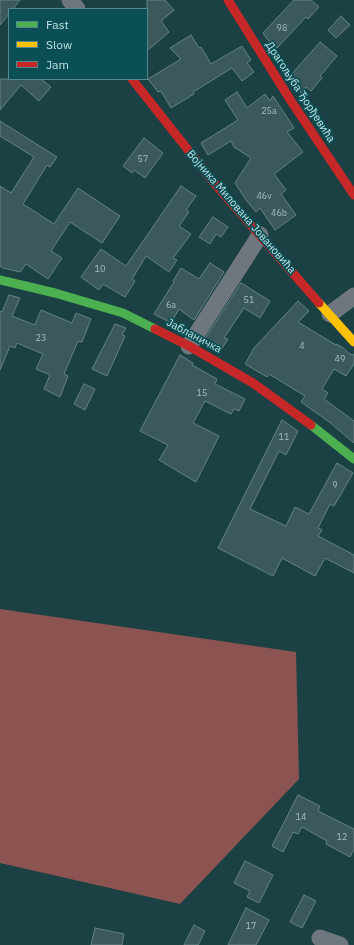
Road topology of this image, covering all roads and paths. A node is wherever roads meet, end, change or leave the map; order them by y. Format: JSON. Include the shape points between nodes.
{"nodes":[{"id":1,"x":70,"y":0,"type":"edge"},
{"id":2,"x":228,"y":0,"type":"edge"},
{"id":3,"x":76,"y":8,"type":"edge"},
{"id":4,"x":133,"y":80,"type":"edge"},
{"id":5,"x":354,"y":196,"type":"edge"},
{"id":6,"x":260,"y":235,"type":"junction"},
{"id":7,"x":0,"y":280,"type":"edge"},
{"id":8,"x":354,"y":296,"type":"edge"},
{"id":9,"x":330,"y":314,"type":"junction"},
{"id":10,"x":354,"y":342,"type":"edge"},
{"id":11,"x":189,"y":346,"type":"junction"},
{"id":12,"x":354,"y":459,"type":"edge"},
{"id":13,"x":320,"y":938,"type":"dead end"},
{"id":14,"x":340,"y":945,"type":"edge"}],
"edges":[{"from":1,"to":3,"type":"street"},
{"from":2,"to":5,"type":"street","name":"Драгољуба Ђорђевића"},
{"from":4,"to":6,"type":"street","name":"Војника Милована Јовановића","via":[[215,184]]},
{"from":6,"to":9,"type":"street","name":"Војника Милована Јовановића"},
{"from":6,"to":11,"type":"street"},
{"from":7,"to":11,"type":"street","name":"Јабланичка","via":[[123,313]]},
{"from":8,"to":9,"type":"street"},
{"from":9,"to":10,"type":"street","name":"Војника Милована Јовановића"},
{"from":11,"to":12,"type":"street","name":"Јабланичка","via":[[253,384],[320,431]]},
{"from":13,"to":14,"type":"street"}]}
